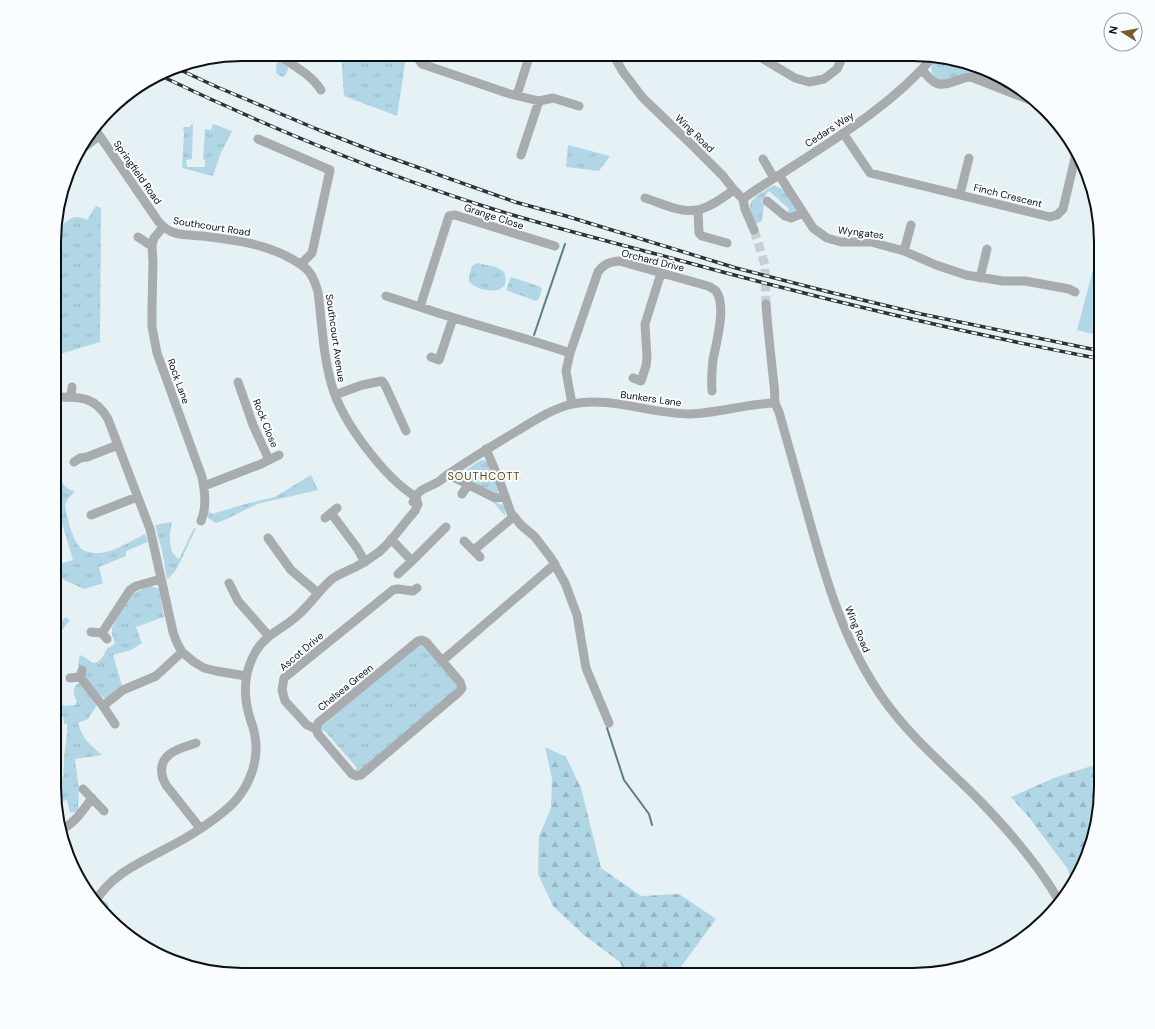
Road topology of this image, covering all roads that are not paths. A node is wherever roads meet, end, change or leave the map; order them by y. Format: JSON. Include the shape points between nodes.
{"nodes":[{"id":1,"x":287,"y":61,"type":"edge"},
{"id":2,"x":420,"y":61,"type":"edge"},
{"id":3,"x":528,"y":61,"type":"edge"},
{"id":4,"x":617,"y":61,"type":"edge"},
{"id":5,"x":767,"y":61,"type":"edge"},
{"id":6,"x":841,"y":61,"type":"edge"},
{"id":7,"x":929,"y":62,"type":"edge"},
{"id":8,"x":922,"y":70,"type":"junction"},
{"id":9,"x":321,"y":90,"type":"dead end"},
{"id":10,"x":515,"y":94,"type":"junction"},
{"id":11,"x":1020,"y":96,"type":"edge"},
{"id":12,"x":539,"y":101,"type":"junction"},
{"id":13,"x":579,"y":106,"type":"dead end"},
{"id":14,"x":97,"y":133,"type":"edge"},
{"id":15,"x":843,"y":133,"type":"junction"},
{"id":16,"x":258,"y":139,"type":"dead end"},
{"id":17,"x":521,"y":155,"type":"dead end"},
{"id":18,"x":969,"y":158,"type":"dead end"},
{"id":19,"x":763,"y":160,"type":"dead end"},
{"id":20,"x":1074,"y":161,"type":"edge"},
{"id":21,"x":777,"y":177,"type":"junction"},
{"id":22,"x":734,"y":190,"type":"junction"},
{"id":23,"x":960,"y":194,"type":"junction"},
{"id":24,"x":645,"y":198,"type":"dead end"},
{"id":25,"x":743,"y":199,"type":"junction"},
{"id":26,"x":767,"y":201,"type":"dead end"},
{"id":27,"x":698,"y":210,"type":"junction"},
{"id":28,"x":803,"y":213,"type":"junction"},
{"id":29,"x":911,"y":225,"type":"dead end"},
{"id":30,"x":163,"y":227,"type":"junction"},
{"id":31,"x":754,"y":230,"type":"tunnel mouth"},
{"id":32,"x":138,"y":237,"type":"dead end"},
{"id":33,"x":727,"y":243,"type":"dead end"},
{"id":34,"x":152,"y":245,"type":"junction"},
{"id":35,"x":554,"y":246,"type":"dead end"},
{"id":36,"x":987,"y":249,"type":"dead end"},
{"id":37,"x":904,"y":251,"type":"junction"},
{"id":38,"x":301,"y":264,"type":"junction"},
{"id":39,"x":661,"y":273,"type":"junction"},
{"id":40,"x":980,"y":278,"type":"junction"},
{"id":41,"x":1071,"y":280,"type":"dead end"},
{"id":42,"x":386,"y":296,"type":"dead end"},
{"id":43,"x":766,"y":304,"type":"tunnel mouth"},
{"id":44,"x":420,"y":307,"type":"junction"},
{"id":45,"x":453,"y":318,"type":"junction"},
{"id":46,"x":570,"y":353,"type":"junction"},
{"id":47,"x":430,"y":357,"type":"dead end"},
{"id":48,"x":633,"y":378,"type":"dead end"},
{"id":49,"x":238,"y":382,"type":"dead end"},
{"id":50,"x":72,"y":387,"type":"dead end"},
{"id":51,"x":712,"y":391,"type":"dead end"},
{"id":52,"x":335,"y":395,"type":"junction"},
{"id":53,"x":61,"y":397,"type":"edge"},
{"id":54,"x":71,"y":397,"type":"junction"},
{"id":55,"x":774,"y":402,"type":"junction"},
{"id":56,"x":572,"y":404,"type":"junction"},
{"id":57,"x":402,"y":427,"type":"dead end"},
{"id":58,"x":118,"y":445,"type":"junction"},
{"id":59,"x":486,"y":449,"type":"junction"},
{"id":60,"x":279,"y":455,"type":"dead end"},
{"id":61,"x":269,"y":460,"type":"junction"},
{"id":62,"x":74,"y":462,"type":"dead end"},
{"id":63,"x":455,"y":478,"type":"dead end"},
{"id":64,"x":468,"y":484,"type":"junction"},
{"id":65,"x":204,"y":486,"type":"junction"},
{"id":66,"x":462,"y":494,"type":"dead end"},
{"id":67,"x":137,"y":497,"type":"junction"},
{"id":68,"x":416,"y":497,"type":"junction"},
{"id":69,"x":505,"y":497,"type":"junction"},
{"id":70,"x":331,"y":513,"type":"dead end"},
{"id":71,"x":95,"y":515,"type":"dead end"},
{"id":72,"x":513,"y":517,"type":"junction"},
{"id":73,"x":201,"y":521,"type":"dead end"},
{"id":74,"x":446,"y":527,"type":"dead end"},
{"id":75,"x":268,"y":538,"type":"dead end"},
{"id":76,"x":391,"y":539,"type":"junction"},
{"id":77,"x":464,"y":540,"type":"dead end"},
{"id":78,"x":412,"y":561,"type":"junction"},
{"id":79,"x":364,"y":562,"type":"junction"},
{"id":80,"x":555,"y":564,"type":"junction"},
{"id":81,"x":398,"y":574,"type":"dead end"},
{"id":82,"x":161,"y":580,"type":"junction"},
{"id":83,"x":229,"y":586,"type":"dead end"},
{"id":84,"x":417,"y":588,"type":"dead end"},
{"id":85,"x":318,"y":593,"type":"junction"},
{"id":86,"x":91,"y":632,"type":"dead end"},
{"id":87,"x":268,"y":635,"type":"junction"},
{"id":88,"x":182,"y":652,"type":"junction"},
{"id":89,"x":442,"y":661,"type":"junction"},
{"id":90,"x":246,"y":676,"type":"junction"},
{"id":91,"x":70,"y":678,"type":"dead end"},
{"id":92,"x":103,"y":706,"type":"junction"},
{"id":93,"x":609,"y":723,"type":"dead end"},
{"id":94,"x":115,"y":724,"type":"dead end"},
{"id":95,"x":316,"y":729,"type":"junction"},
{"id":96,"x":196,"y":742,"type":"dead end"},
{"id":97,"x":83,"y":788,"type":"dead end"},
{"id":98,"x":92,"y":798,"type":"junction"},
{"id":99,"x":104,"y":811,"type":"dead end"},
{"id":100,"x":65,"y":828,"type":"edge"},
{"id":101,"x":200,"y":828,"type":"junction"},
{"id":102,"x":98,"y":897,"type":"edge"},
{"id":103,"x":1057,"y":897,"type":"edge"}],
"edges":[{"from":1,"to":9,"type":"street","via":[[308,75]]},
{"from":2,"to":10,"type":"street","via":[[422,64]]},
{"from":3,"to":10,"type":"street","via":[[518,92]]},
{"from":4,"to":22,"type":"street","name":"Wing Road","via":[[643,98],[723,176]]},
{"from":5,"to":6,"type":"street","via":[[795,78],[809,82],[824,79],[838,69]]},
{"from":7,"to":8,"type":"street","name":"Cedars Way"},
{"from":8,"to":11,"type":"street","via":[[936,83],[945,85],[963,77],[971,77]]},
{"from":8,"to":15,"type":"street","name":"Cedars Way","via":[[888,101]]},
{"from":10,"to":12,"type":"street"},
{"from":12,"to":13,"type":"street","via":[[553,98]]},
{"from":12,"to":17,"type":"street"},
{"from":14,"to":30,"type":"street","name":"Springfield Road"},
{"from":15,"to":21,"type":"street","name":"Cedars Way"},
{"from":15,"to":23,"type":"street","name":"Finch Crescent","via":[[870,172]]},
{"from":16,"to":38,"type":"street","via":[[330,170],[312,253]]},
{"from":18,"to":23,"type":"street","name":"Finch Crescent"},
{"from":19,"to":21,"type":"street","name":"Wyngates"},
{"from":20,"to":23,"type":"street","name":"Finch Crescent","via":[[1063,209],[1050,217]]},
{"from":21,"to":25,"type":"street","name":"Cedars Way"},
{"from":21,"to":28,"type":"street","name":"Wyngates"},
{"from":22,"to":25,"type":"street","name":"Wing Road"},
{"from":22,"to":27,"type":"street"},
{"from":24,"to":27,"type":"street","via":[[676,208]]},
{"from":25,"to":31,"type":"street","name":"Wing Road"},
{"from":26,"to":28,"type":"street","via":[[791,218]]},
{"from":27,"to":33,"type":"street","via":[[699,233]]},
{"from":28,"to":37,"type":"street","name":"Wyngates","via":[[813,228],[828,238],[841,242],[871,242]]},
{"from":29,"to":37,"type":"street"},
{"from":30,"to":34,"type":"street"},
{"from":30,"to":38,"type":"street","name":"Southcourt Road","via":[[169,232],[239,240],[271,248]]},
{"from":32,"to":34,"type":"street"},
{"from":34,"to":65,"type":"street","name":"Rock Lane","via":[[152,327],[157,353],[198,463]]},
{"from":35,"to":44,"type":"street","name":"Grange Close","via":[[455,215],[449,216]]},
{"from":36,"to":40,"type":"street"},
{"from":37,"to":40,"type":"street","name":"Wyngates","via":[[936,265]]},
{"from":38,"to":52,"type":"street","name":"Southcourt Avenue","via":[[310,272],[318,292],[327,365]]},
{"from":39,"to":46,"type":"street","name":"Orchard Drive","via":[[619,261],[612,261],[602,267],[598,272]]},
{"from":39,"to":48,"type":"street","via":[[645,324],[646,366],[641,381]]},
{"from":39,"to":51,"type":"street","name":"Orchard Drive","via":[[708,286],[716,291],[720,302],[720,326],[712,364]]},
{"from":40,"to":41,"type":"street","name":"Wyngates","via":[[1003,282],[1025,281],[1072,291]]},
{"from":42,"to":44,"type":"street"},
{"from":43,"to":55,"type":"street","name":"Wing Road"},
{"from":44,"to":45,"type":"street"},
{"from":45,"to":46,"type":"street"},
{"from":45,"to":47,"type":"street","via":[[439,360]]},
{"from":46,"to":56,"type":"street","name":"Orchard Drive","via":[[566,371]]},
{"from":49,"to":61,"type":"street","name":"Rock Close","via":[[246,393],[253,425]]},
{"from":50,"to":54,"type":"street"},
{"from":52,"to":57,"type":"street","via":[[382,381]]},
{"from":52,"to":68,"type":"street","name":"Southcourt Avenue","via":[[349,423],[370,453],[402,487]]},
{"from":53,"to":54,"type":"street"},
{"from":54,"to":58,"type":"street","via":[[87,399],[99,406],[108,419]]},
{"from":55,"to":56,"type":"street","name":"Bunkers Lane","via":[[690,414],[609,403]]},
{"from":55,"to":103,"type":"street","name":"Wing Road","via":[[830,591],[845,631],[867,674],[905,726],[1020,845]]},
{"from":56,"to":59,"type":"street","name":"Bunkers Lane","via":[[533,421]]},
{"from":58,"to":62,"type":"street"},
{"from":58,"to":67,"type":"street"},
{"from":59,"to":68,"type":"street","name":"Bunkers Lane","via":[[448,474],[432,491]]},
{"from":59,"to":69,"type":"street"},
{"from":60,"to":61,"type":"street","name":"Rock Close"},
{"from":61,"to":65,"type":"street","name":"Rock Close"},
{"from":63,"to":64,"type":"street"},
{"from":64,"to":66,"type":"street"},
{"from":64,"to":69,"type":"street","via":[[494,498]]},
{"from":65,"to":73,"type":"street","name":"Rock Lane","via":[[204,514]]},
{"from":67,"to":71,"type":"street"},
{"from":67,"to":82,"type":"street","via":[[150,529]]},
{"from":68,"to":76,"type":"street","via":[[409,517]]},
{"from":69,"to":72,"type":"street"},
{"from":70,"to":79,"type":"street","via":[[357,548]]},
{"from":72,"to":77,"type":"street","via":[[477,554]]},
{"from":72,"to":80,"type":"street","via":[[535,537]]},
{"from":74,"to":78,"type":"street"},
{"from":75,"to":85,"type":"street","via":[[291,570]]},
{"from":76,"to":78,"type":"street"},
{"from":76,"to":79,"type":"street","via":[[380,551]]},
{"from":78,"to":81,"type":"street"},
{"from":79,"to":85,"type":"street","via":[[333,578]]},
{"from":80,"to":89,"type":"street"},
{"from":80,"to":93,"type":"street","via":[[577,615],[586,668]]},
{"from":82,"to":86,"type":"street","via":[[130,590],[104,636]]},
{"from":82,"to":88,"type":"street","via":[[173,632]]},
{"from":83,"to":87,"type":"street","via":[[242,607]]},
{"from":84,"to":95,"type":"street","name":"Ascot Drive","via":[[413,591],[393,590],[384,602],[284,678],[282,690],[285,701],[307,725]]},
{"from":85,"to":87,"type":"street","via":[[297,616]]},
{"from":87,"to":90,"type":"street","via":[[256,650]]},
{"from":88,"to":90,"type":"street","via":[[204,668]]},
{"from":88,"to":92,"type":"street","via":[[156,676],[130,686]]},
{"from":89,"to":95,"type":"street","name":"Chelsea Green","via":[[422,637],[318,723]]},
{"from":89,"to":95,"type":"street","name":"Chelsea Green","via":[[465,688],[355,779]]},
{"from":90,"to":101,"type":"street","via":[[246,703],[255,736],[252,774],[236,800]]},
{"from":91,"to":92,"type":"street","via":[[81,673]]},
{"from":92,"to":94,"type":"street"},
{"from":96,"to":101,"type":"street","via":[[170,754],[162,765],[161,772],[166,785]]},
{"from":97,"to":98,"type":"street"},
{"from":98,"to":99,"type":"street"},
{"from":98,"to":100,"type":"street","via":[[76,820]]},
{"from":101,"to":102,"type":"street","via":[[114,878]]}]}
